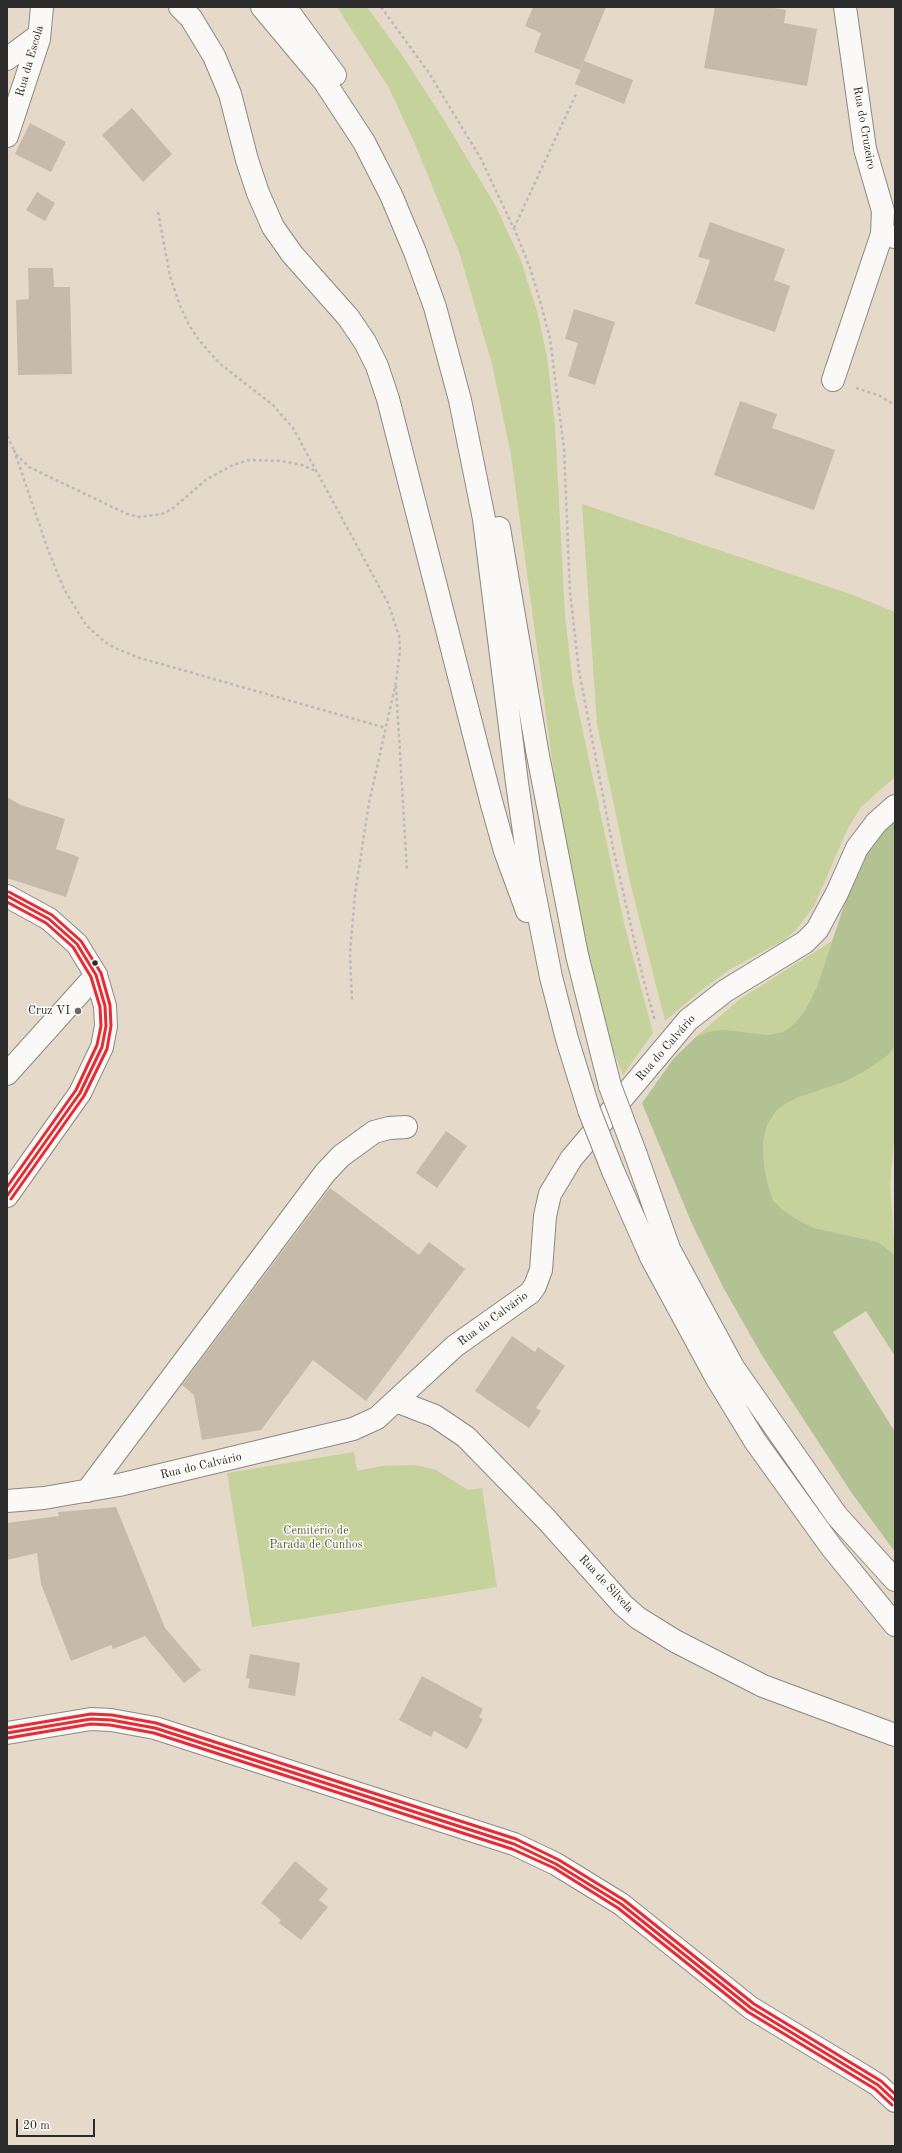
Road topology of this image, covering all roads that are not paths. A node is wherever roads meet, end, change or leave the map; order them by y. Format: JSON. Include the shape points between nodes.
{"nodes":[{"id":1,"x":42,"y":7,"type":"edge"},
{"id":2,"x":180,"y":7,"type":"edge"},
{"id":3,"x":262,"y":7,"type":"edge"},
{"id":4,"x":285,"y":7,"type":"edge"},
{"id":5,"x":845,"y":7,"type":"edge"},
{"id":6,"x":39,"y":35,"type":"junction"},
{"id":7,"x":7,"y":60,"type":"edge"},
{"id":8,"x":7,"y":136,"type":"edge"},
{"id":9,"x":888,"y":236,"type":"edge"},
{"id":10,"x":832,"y":380,"type":"road end"},
{"id":11,"x":895,"y":806,"type":"edge"},
{"id":12,"x":7,"y":896,"type":"edge"},
{"id":13,"x":96,"y":975,"type":"junction"},
{"id":14,"x":551,"y":977,"type":"junction"},
{"id":15,"x":7,"y":1074,"type":"edge"},
{"id":16,"x":406,"y":1127,"type":"dead end"},
{"id":17,"x":7,"y":1196,"type":"edge"},
{"id":18,"x":396,"y":1401,"type":"junction"},
{"id":19,"x":87,"y":1491,"type":"junction"},
{"id":20,"x":7,"y":1500,"type":"edge"},
{"id":21,"x":895,"y":1580,"type":"edge"},
{"id":22,"x":895,"y":1625,"type":"edge"},
{"id":23,"x":7,"y":1733,"type":"edge"},
{"id":24,"x":895,"y":1735,"type":"edge"},
{"id":25,"x":895,"y":2101,"type":"edge"}],
"edges":[{"from":1,"to":6,"type":"main road","name":"Rua da Escola"},
{"from":2,"to":14,"type":"main road","via":[[191,18],[214,56],[228,87],[247,160],[273,227],[292,254],[348,317],[377,366],[388,399],[505,851]]},
{"from":3,"to":14,"type":"main road","via":[[324,81],[364,142],[391,195],[435,307],[460,400],[484,519],[517,784],[529,866]]},
{"from":4,"to":21,"type":"main road","bridge":true,"via":[[318,49],[370,129],[410,207],[449,303],[464,358],[492,487],[537,750],[576,948],[610,1086],[669,1249],[733,1367],[837,1516]]},
{"from":5,"to":9,"type":"main road","name":"Rua do Cruzeiro","via":[[865,149]]},
{"from":6,"to":7,"type":"main road"},
{"from":6,"to":8,"type":"main road","name":"Rua da Escola"},
{"from":9,"to":10,"type":"main road","name":"Rua do Cruzeiro"},
{"from":11,"to":18,"type":"main road","name":"Rua do Calvário","via":[[876,823],[857,848],[832,904],[817,930],[792,951],[706,1004],[688,1020],[571,1159],[555,1183],[546,1206],[541,1270],[530,1294],[455,1346]]},
{"from":12,"to":13,"type":"main road","via":[[49,919],[65,932],[77,944]]},
{"from":13,"to":15,"type":"main road"},
{"from":13,"to":17,"type":"main road","via":[[105,1006],[106,1026],[102,1047],[80,1093]]},
{"from":14,"to":22,"type":"main road","bridge":true,"via":[[589,1110],[651,1257],[716,1377],[755,1441],[832,1548]]},
{"from":16,"to":19,"type":"main road","via":[[374,1132],[341,1156],[325,1174]]},
{"from":18,"to":19,"type":"main road","name":"Rua do Calvário","via":[[373,1420],[353,1429]]},
{"from":18,"to":24,"type":"main road","name":"Rua de Silvela","via":[[435,1416],[466,1437],[547,1520],[623,1605],[649,1625],[763,1686]]},
{"from":19,"to":20,"type":"main road","name":"Rua do Calvário","via":[[44,1498]]},
{"from":23,"to":25,"type":"main road","via":[[91,1719],[155,1728],[514,1844],[556,1864],[621,1904],[751,2008],[878,2085]]}]}
